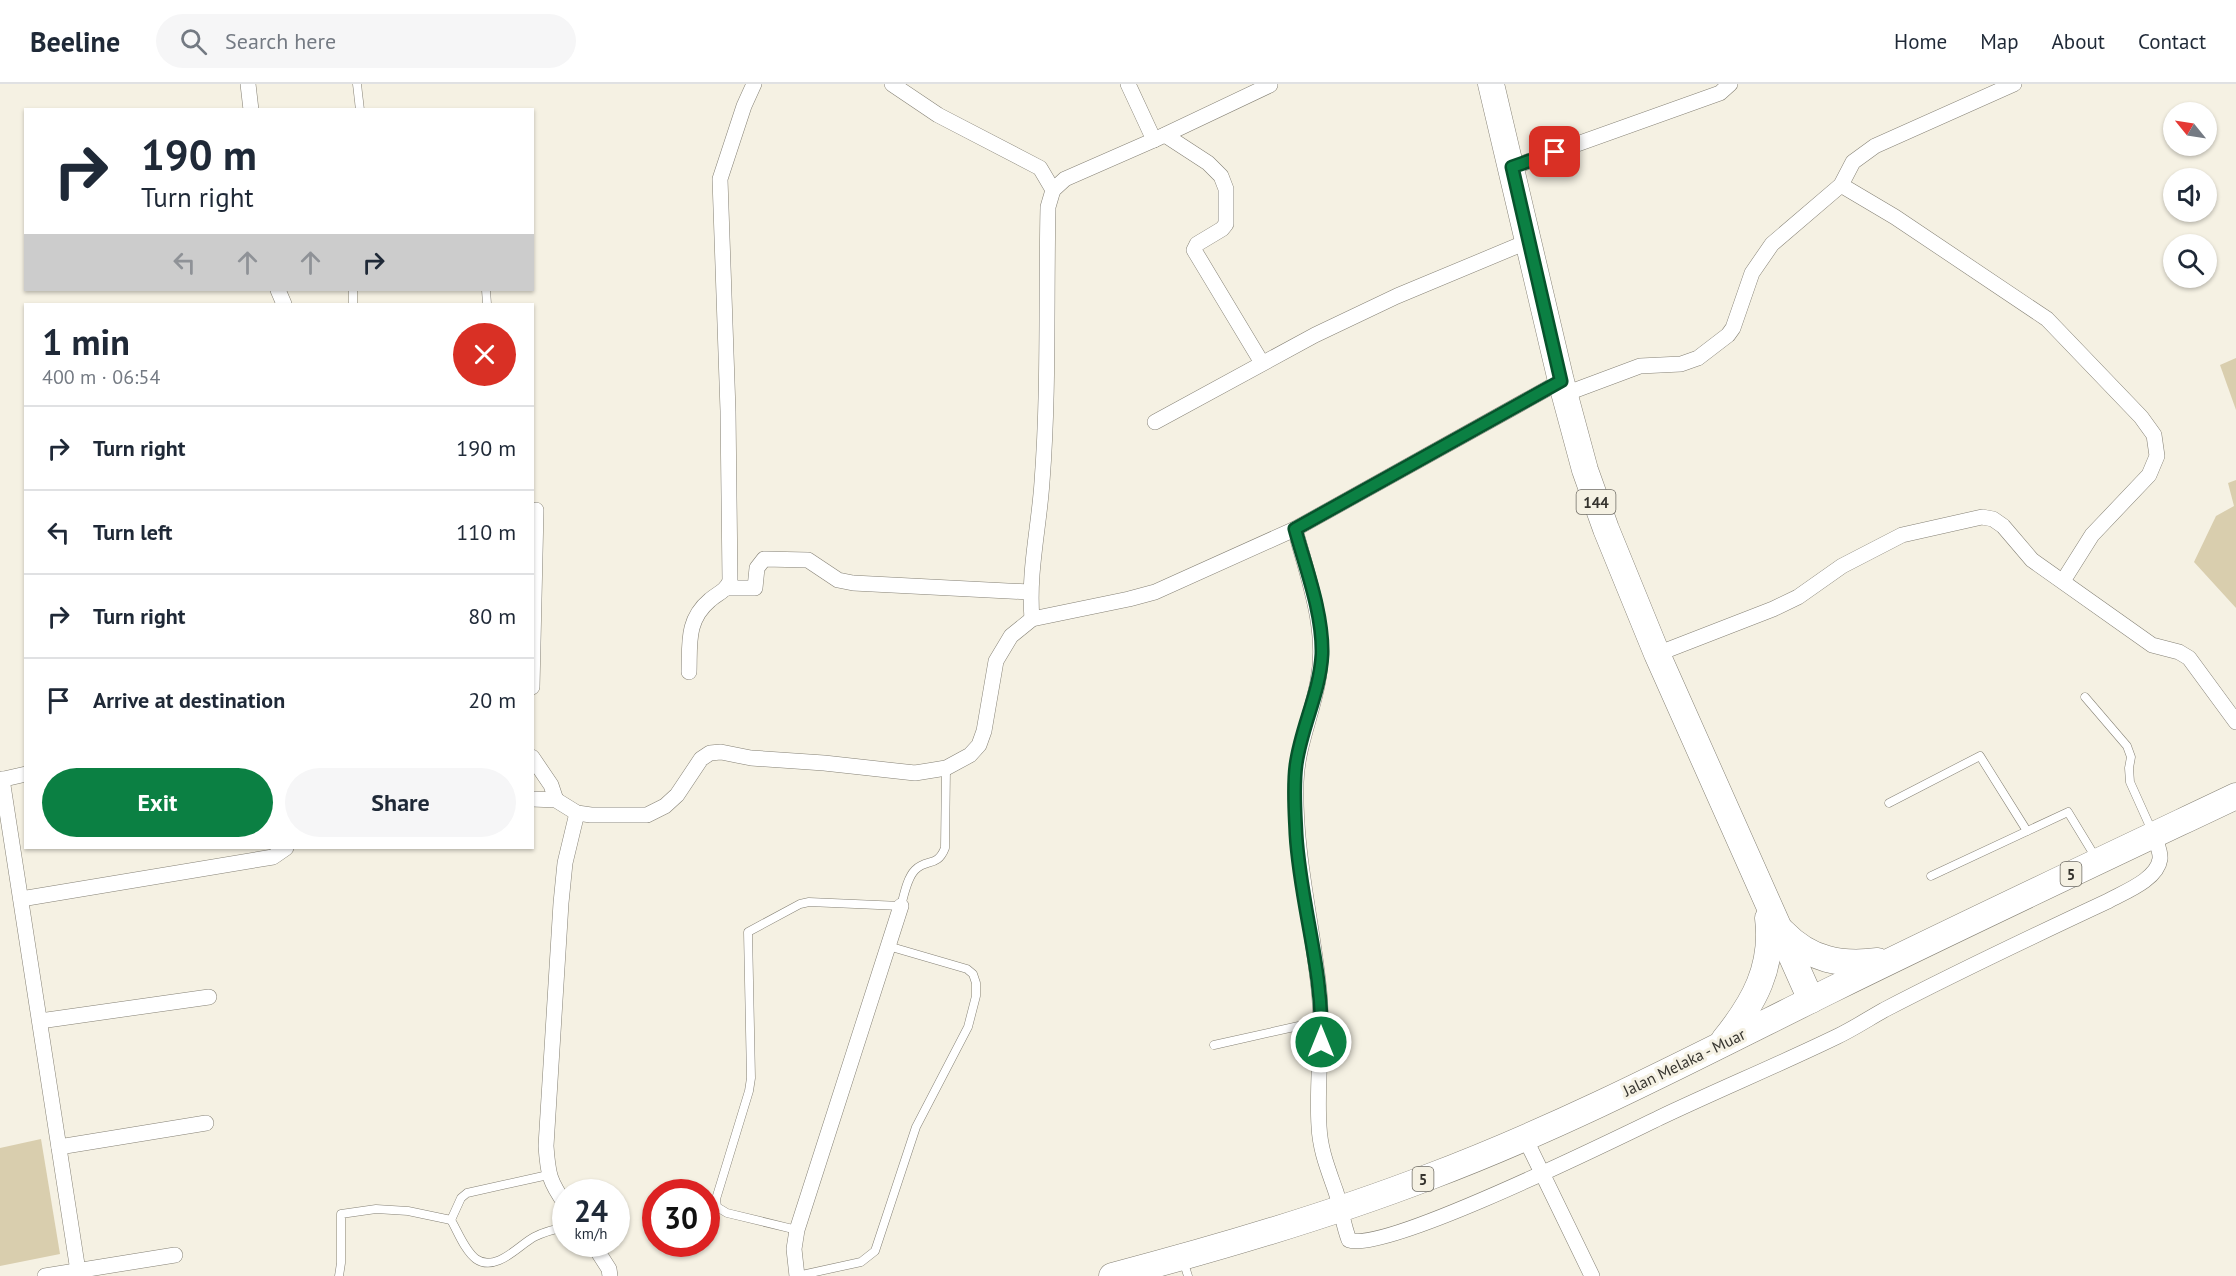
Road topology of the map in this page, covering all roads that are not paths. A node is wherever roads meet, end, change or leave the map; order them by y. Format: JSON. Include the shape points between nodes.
{"nodes":[{"id":1,"x":248,"y":84,"type":"edge"},
{"id":2,"x":357,"y":84,"type":"edge"},
{"id":3,"x":754,"y":84,"type":"edge"},
{"id":4,"x":892,"y":84,"type":"edge"},
{"id":5,"x":1128,"y":84,"type":"edge"},
{"id":6,"x":1491,"y":84,"type":"edge"},
{"id":7,"x":1730,"y":84,"type":"edge"},
{"id":8,"x":2014,"y":84,"type":"edge"},
{"id":9,"x":1270,"y":85,"type":"edge"},
{"id":10,"x":251,"y":108,"type":"edge"},
{"id":11,"x":360,"y":108,"type":"edge"},
{"id":12,"x":1159,"y":137,"type":"junction"},
{"id":13,"x":1512,"y":167,"type":"junction"},
{"id":14,"x":1841,"y":185,"type":"junction"},
{"id":15,"x":1053,"y":190,"type":"junction"},
{"id":16,"x":1529,"y":241,"type":"junction"},
{"id":17,"x":1262,"y":363,"type":"junction"},
{"id":18,"x":1563,"y":387,"type":"junction"},
{"id":19,"x":1155,"y":422,"type":"dead end"},
{"id":20,"x":536,"y":510,"type":"dead end"},
{"id":21,"x":1295,"y":529,"type":"junction"},
{"id":22,"x":2063,"y":581,"type":"junction"},
{"id":23,"x":727,"y":588,"type":"junction"},
{"id":24,"x":1029,"y":592,"type":"junction"},
{"id":25,"x":534,"y":598,"type":"edge"},
{"id":26,"x":1032,"y":619,"type":"junction"},
{"id":27,"x":1657,"y":654,"type":"junction"},
{"id":28,"x":689,"y":672,"type":"dead end"},
{"id":29,"x":2085,"y":697,"type":"dead end"},
{"id":30,"x":2236,"y":722,"type":"edge"},
{"id":31,"x":534,"y":760,"type":"edge"},
{"id":32,"x":946,"y":768,"type":"junction"},
{"id":33,"x":24,"y":774,"type":"edge"},
{"id":34,"x":1,"y":779,"type":"edge"},
{"id":35,"x":2236,"y":796,"type":"edge"},
{"id":36,"x":534,"y":799,"type":"edge"},
{"id":37,"x":556,"y":800,"type":"junction"},
{"id":38,"x":1889,"y":803,"type":"dead end"},
{"id":39,"x":577,"y":813,"type":"junction"},
{"id":40,"x":2027,"y":831,"type":"junction"},
{"id":41,"x":2154,"y":835,"type":"junction"},
{"id":42,"x":285,"y":849,"type":"edge"},
{"id":43,"x":2098,"y":861,"type":"junction"},
{"id":44,"x":1931,"y":876,"type":"dead end"},
{"id":45,"x":21,"y":899,"type":"junction"},
{"id":46,"x":1766,"y":899,"type":"junction"},
{"id":47,"x":901,"y":906,"type":"junction"},
{"id":48,"x":1777,"y":925,"type":"junction"},
{"id":49,"x":888,"y":946,"type":"junction"},
{"id":50,"x":1907,"y":952,"type":"junction"},
{"id":51,"x":209,"y":997,"type":"dead end"},
{"id":52,"x":1811,"y":1000,"type":"junction"},
{"id":53,"x":40,"y":1021,"type":"junction"},
{"id":54,"x":1322,"y":1021,"type":"junction"},
{"id":55,"x":1214,"y":1045,"type":"dead end"},
{"id":56,"x":1720,"y":1045,"type":"junction"},
{"id":57,"x":206,"y":1123,"type":"dead end"},
{"id":58,"x":1525,"y":1138,"type":"junction"},
{"id":59,"x":59,"y":1147,"type":"junction"},
{"id":60,"x":1541,"y":1173,"type":"junction"},
{"id":61,"x":548,"y":1175,"type":"junction"},
{"id":62,"x":552,"y":1186,"type":"edge"},
{"id":63,"x":1340,"y":1209,"type":"junction"},
{"id":64,"x":451,"y":1220,"type":"junction"},
{"id":65,"x":552,"y":1230,"type":"edge"},
{"id":66,"x":797,"y":1230,"type":"junction"},
{"id":67,"x":175,"y":1255,"type":"dead end"},
{"id":68,"x":601,"y":1257,"type":"edge"},
{"id":69,"x":1185,"y":1267,"type":"edge"},
{"id":70,"x":78,"y":1271,"type":"junction"},
{"id":71,"x":45,"y":1276,"type":"edge"},
{"id":72,"x":339,"y":1276,"type":"edge"},
{"id":73,"x":610,"y":1276,"type":"edge"},
{"id":74,"x":797,"y":1276,"type":"edge"},
{"id":75,"x":1112,"y":1276,"type":"edge"},
{"id":76,"x":1592,"y":1276,"type":"edge"}],
"edges":[{"from":1,"to":10,"type":"street"},
{"from":2,"to":11,"type":"lane"},
{"from":3,"to":23,"type":"street","via":[[720,179],[731,547]]},
{"from":4,"to":15,"type":"street","via":[[938,115],[1040,168]]},
{"from":5,"to":12,"type":"street"},
{"from":6,"to":13,"type":"main road","number":"144"},
{"from":7,"to":13,"type":"street","via":[[1720,93]]},
{"from":8,"to":14,"type":"street","via":[[1875,146],[1853,162]]},
{"from":9,"to":12,"type":"street"},
{"from":12,"to":15,"type":"street","via":[[1065,179]]},
{"from":12,"to":17,"type":"street","via":[[1208,163],[1221,176],[1226,189],[1226,224],[1194,250]]},
{"from":13,"to":16,"type":"main road","number":"144"},
{"from":14,"to":18,"type":"street","via":[[1772,244],[1752,273],[1733,328],[1698,358],[1681,364],[1640,366]]},
{"from":14,"to":22,"type":"street","via":[[2047,319],[2154,435],[2157,456],[2149,475],[2092,535]]},
{"from":15,"to":24,"type":"street","via":[[1048,207],[1042,483]]},
{"from":16,"to":17,"type":"street","via":[[1386,301]]},
{"from":16,"to":18,"type":"main road","number":"144"},
{"from":17,"to":19,"type":"street"},
{"from":18,"to":21,"type":"street"},
{"from":18,"to":27,"type":"main road","number":"144","via":[[1585,471]]},
{"from":20,"to":25,"type":"street"},
{"from":21,"to":26,"type":"street","via":[[1155,592]]},
{"from":21,"to":54,"type":"street","via":[[1322,653],[1296,766],[1295,796],[1296,836]]},
{"from":22,"to":27,"type":"street","via":[[2032,560],[2003,526],[1982,518],[1902,535],[1842,566],[1798,597]]},
{"from":22,"to":30,"type":"street","via":[[2152,645],[2189,658]]},
{"from":23,"to":24,"type":"street","via":[[755,588],[760,563],[775,559],[808,560],[838,580],[853,582]]},
{"from":23,"to":28,"type":"street","via":[[700,609],[691,628]]},
{"from":24,"to":26,"type":"street"},
{"from":26,"to":32,"type":"street","via":[[1011,636],[996,661],[979,745],[970,755]]},
{"from":27,"to":46,"type":"main road","number":"144"},
{"from":29,"to":41,"type":"lane","via":[[2127,746],[2131,757],[2130,782]]},
{"from":31,"to":37,"type":"street"},
{"from":32,"to":39,"type":"street","via":[[915,774],[710,753],[701,759],[677,795],[647,815]]},
{"from":32,"to":47,"type":"lane","via":[[945,848],[941,857],[912,873]]},
{"from":33,"to":34,"type":"street"},
{"from":34,"to":45,"type":"street"},
{"from":35,"to":41,"type":"main road","name":"Jalan Melaka - Muar","number":"5"},
{"from":36,"to":37,"type":"street"},
{"from":37,"to":39,"type":"street"},
{"from":38,"to":40,"type":"lane","via":[[1980,756]]},
{"from":39,"to":61,"type":"street","via":[[561,903],[546,1146]]},
{"from":40,"to":43,"type":"lane","via":[[2068,812]]},
{"from":40,"to":44,"type":"lane"},
{"from":41,"to":43,"type":"main road","name":"Jalan Melaka - Muar","number":"5"},
{"from":41,"to":60,"type":"street","via":[[2161,857],[2157,868],[2132,888],[1838,1036]]},
{"from":42,"to":45,"type":"street","via":[[273,857]]},
{"from":43,"to":50,"type":"main road","name":"Jalan Melaka - Muar","number":"5"},
{"from":45,"to":53,"type":"street"},
{"from":46,"to":48,"type":"main road","number":"144"},
{"from":46,"to":56,"type":"main road","via":[[1770,937],[1761,982],[1751,1004]]},
{"from":47,"to":49,"type":"street"},
{"from":47,"to":66,"type":"lane","via":[[809,902],[748,932],[751,1078],[716,1199],[717,1207],[727,1213]]},
{"from":48,"to":50,"type":"main road","via":[[1800,947],[1839,963],[1868,962]]},
{"from":48,"to":52,"type":"main road","number":"144"},
{"from":49,"to":66,"type":"street"},
{"from":49,"to":74,"type":"lane","via":[[967,969],[976,983],[973,1010],[960,1044],[916,1127],[875,1251],[861,1262]]},
{"from":50,"to":52,"type":"main road","name":"Jalan Melaka - Muar","number":"5"},
{"from":51,"to":53,"type":"street"},
{"from":52,"to":56,"type":"main road","name":"Jalan Melaka - Muar","number":"5"},
{"from":53,"to":59,"type":"street"},
{"from":54,"to":55,"type":"lane"},
{"from":54,"to":63,"type":"street","via":[[1320,1135]]},
{"from":56,"to":58,"type":"main road","name":"Jalan Melaka - Muar","number":"5"},
{"from":57,"to":59,"type":"street"},
{"from":58,"to":60,"type":"street"},
{"from":58,"to":63,"type":"main road","name":"Jalan Melaka - Muar","number":"5"},
{"from":59,"to":70,"type":"street"},
{"from":60,"to":63,"type":"street","via":[[1476,1203],[1371,1240],[1349,1240]]},
{"from":60,"to":76,"type":"street"},
{"from":61,"to":62,"type":"street"},
{"from":61,"to":64,"type":"lane","via":[[467,1193]]},
{"from":63,"to":69,"type":"main road","name":"Jalan Melaka - Muar","number":"5"},
{"from":64,"to":65,"type":"lane","via":[[475,1258],[486,1262],[501,1259]]},
{"from":64,"to":72,"type":"lane","via":[[376,1209],[340,1214]]},
{"from":66,"to":74,"type":"street"},
{"from":67,"to":70,"type":"street"},
{"from":68,"to":73,"type":"street"},
{"from":69,"to":75,"type":"main road","name":"Jalan Melaka - Muar","number":"5"},
{"from":70,"to":71,"type":"street"}]}
